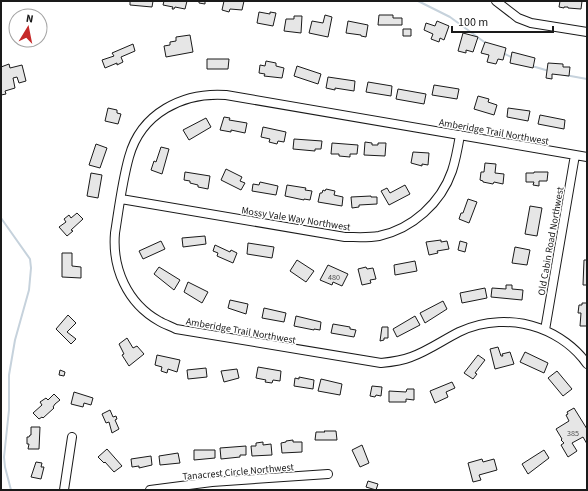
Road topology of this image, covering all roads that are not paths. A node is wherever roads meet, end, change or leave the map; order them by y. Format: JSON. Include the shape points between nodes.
{"nodes":[{"id":1,"x":496,"y":1,"type":"edge"},
{"id":2,"x":587,"y":32,"type":"edge"},
{"id":3,"x":460,"y":135,"type":"junction"},
{"id":4,"x":575,"y":155,"type":"junction"},
{"id":5,"x":587,"y":157,"type":"edge"},
{"id":6,"x":121,"y":199,"type":"junction"},
{"id":7,"x":545,"y":330,"type":"junction"},
{"id":8,"x":587,"y":364,"type":"edge"},
{"id":9,"x":72,"y":437,"type":"dead end"},
{"id":10,"x":328,"y":474,"type":"dead end"},
{"id":11,"x":64,"y":490,"type":"edge"},
{"id":12,"x":150,"y":490,"type":"edge"}],
"edges":[{"from":1,"to":2,"type":"street","via":[[518,18],[531,23]]},
{"from":3,"to":4,"type":"street","name":"Amberidge Trail Northwest"},
{"from":3,"to":6,"type":"street","name":"Mossy Vale Way Northwest","via":[[452,172],[436,201],[408,225],[379,236],[345,237]]},
{"from":3,"to":6,"type":"street","name":"Amberidge Trail Northwest","via":[[226,95],[197,96],[167,108],[142,130],[129,156]]},
{"from":4,"to":5,"type":"street","name":"Amberidge Trail Northwest"},
{"from":4,"to":7,"type":"street","name":"Old Cabin Road Northwest"},
{"from":6,"to":7,"type":"street","name":"Amberidge Trail Northwest","via":[[114,244],[121,280],[130,296],[143,310],[176,329],[381,363],[411,358],[461,331],[484,324],[514,322]]},
{"from":7,"to":8,"type":"street","name":"Amberidge Trail Northwest","via":[[566,343]]},
{"from":9,"to":11,"type":"street"},
{"from":10,"to":12,"type":"street","name":"Tanacrest Circle Northwest"}]}
